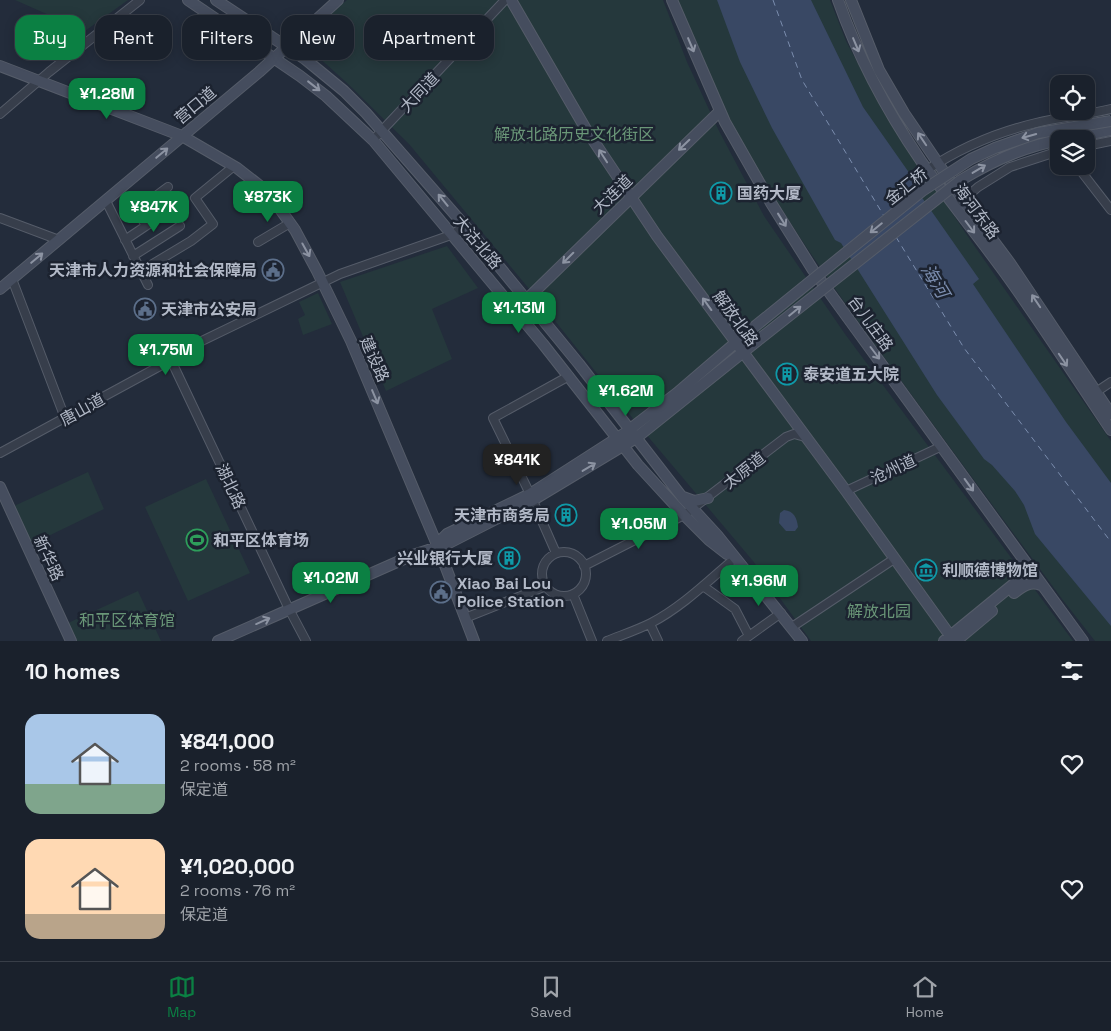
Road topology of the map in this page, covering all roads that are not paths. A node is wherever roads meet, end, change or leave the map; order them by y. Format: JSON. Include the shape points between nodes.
{"nodes":[{"id":1,"x":140,"y":0,"type":"edge"},
{"id":2,"x":145,"y":0,"type":"edge"},
{"id":3,"x":188,"y":0,"type":"edge"},
{"id":4,"x":216,"y":0,"type":"edge"},
{"id":5,"x":338,"y":0,"type":"edge"},
{"id":6,"x":506,"y":0,"type":"edge"},
{"id":7,"x":510,"y":0,"type":"edge"},
{"id":8,"x":672,"y":0,"type":"edge"},
{"id":9,"x":838,"y":0,"type":"edge"},
{"id":10,"x":851,"y":0,"type":"edge"},
{"id":11,"x":321,"y":15,"type":"edge"},
{"id":12,"x":281,"y":43,"type":"edge"},
{"id":13,"x":281,"y":51,"type":"edge"},
{"id":14,"x":275,"y":58,"type":"junction"},
{"id":15,"x":306,"y":60,"type":"edge"},
{"id":16,"x":0,"y":66,"type":"edge"},
{"id":17,"x":40,"y":81,"type":"junction"},
{"id":18,"x":1111,"y":109,"type":"edge"},
{"id":19,"x":720,"y":111,"type":"junction"},
{"id":20,"x":0,"y":114,"type":"edge"},
{"id":21,"x":1111,"y":121,"type":"edge"},
{"id":22,"x":382,"y":130,"type":"junction"},
{"id":23,"x":1111,"y":130,"type":"edge"},
{"id":24,"x":1095,"y":133,"type":"edge"},
{"id":25,"x":182,"y":136,"type":"junction"},
{"id":26,"x":1111,"y":137,"type":"edge"},
{"id":27,"x":1095,"y":138,"type":"edge"},
{"id":28,"x":373,"y":140,"type":"junction"},
{"id":29,"x":1050,"y":142,"type":"edge"},
{"id":30,"x":1111,"y":142,"type":"edge"},
{"id":31,"x":1095,"y":145,"type":"edge"},
{"id":32,"x":1050,"y":154,"type":"edge"},
{"id":33,"x":938,"y":163,"type":"junction"},
{"id":34,"x":234,"y":166,"type":"junction"},
{"id":35,"x":927,"y":170,"type":"junction"},
{"id":36,"x":1084,"y":175,"type":"edge"},
{"id":37,"x":168,"y":187,"type":"dead end"},
{"id":38,"x":630,"y":197,"type":"junction"},
{"id":39,"x":106,"y":201,"type":"junction"},
{"id":40,"x":959,"y":203,"type":"junction"},
{"id":41,"x":171,"y":209,"type":"dead end"},
{"id":42,"x":1111,"y":210,"type":"edge"},
{"id":43,"x":0,"y":218,"type":"edge"},
{"id":44,"x":290,"y":223,"type":"junction"},
{"id":45,"x":146,"y":226,"type":"junction"},
{"id":46,"x":180,"y":226,"type":"dead end"},
{"id":47,"x":465,"y":226,"type":"junction"},
{"id":48,"x":452,"y":235,"type":"junction"},
{"id":49,"x":58,"y":240,"type":"junction"},
{"id":50,"x":125,"y":240,"type":"junction"},
{"id":51,"x":258,"y":242,"type":"dead end"},
{"id":52,"x":133,"y":256,"type":"junction"},
{"id":53,"x":141,"y":271,"type":"junction"},
{"id":54,"x":12,"y":279,"type":"junction"},
{"id":55,"x":322,"y":282,"type":"junction"},
{"id":56,"x":148,"y":286,"type":"dead end"},
{"id":57,"x":0,"y":289,"type":"edge"},
{"id":58,"x":526,"y":300,"type":"junction"},
{"id":59,"x":757,"y":342,"type":"junction"},
{"id":60,"x":736,"y":343,"type":"junction"},
{"id":61,"x":743,"y":353,"type":"junction"},
{"id":62,"x":170,"y":359,"type":"junction"},
{"id":63,"x":754,"y":367,"type":"junction"},
{"id":64,"x":569,"y":376,"type":"junction"},
{"id":65,"x":1111,"y":382,"type":"edge"},
{"id":66,"x":1096,"y":392,"type":"junction"},
{"id":67,"x":1111,"y":414,"type":"edge"},
{"id":68,"x":617,"y":415,"type":"junction"},
{"id":69,"x":64,"y":417,"type":"junction"},
{"id":70,"x":651,"y":420,"type":"junction"},
{"id":71,"x":1111,"y":430,"type":"edge"},
{"id":72,"x":629,"y":436,"type":"junction"},
{"id":73,"x":806,"y":437,"type":"junction"},
{"id":74,"x":940,"y":447,"type":"junction"},
{"id":75,"x":0,"y":452,"type":"edge"},
{"id":76,"x":0,"y":487,"type":"edge"},
{"id":77,"x":846,"y":491,"type":"junction"},
{"id":78,"x":531,"y":497,"type":"junction"},
{"id":79,"x":682,"y":497,"type":"junction"},
{"id":80,"x":708,"y":498,"type":"junction"},
{"id":81,"x":688,"y":512,"type":"junction"},
{"id":82,"x":438,"y":547,"type":"junction"},
{"id":83,"x":556,"y":554,"type":"junction"},
{"id":84,"x":1022,"y":558,"type":"junction"},
{"id":85,"x":734,"y":559,"type":"junction"},
{"id":86,"x":894,"y":559,"type":"junction"},
{"id":87,"x":584,"y":566,"type":"junction"},
{"id":88,"x":1041,"y":585,"type":"junction"},
{"id":89,"x":546,"y":586,"type":"junction"},
{"id":90,"x":703,"y":586,"type":"junction"},
{"id":91,"x":573,"y":594,"type":"junction"},
{"id":92,"x":289,"y":609,"type":"junction"},
{"id":93,"x":781,"y":613,"type":"junction"},
{"id":94,"x":465,"y":618,"type":"junction"},
{"id":95,"x":938,"y":619,"type":"junction"},
{"id":96,"x":967,"y":622,"type":"junction"},
{"id":97,"x":650,"y":624,"type":"junction"},
{"id":98,"x":792,"y":627,"type":"junction"},
{"id":99,"x":746,"y":638,"type":"edge"},
{"id":100,"x":951,"y":640,"type":"edge"},
{"id":101,"x":71,"y":641,"type":"edge"},
{"id":102,"x":218,"y":641,"type":"edge"},
{"id":103,"x":306,"y":641,"type":"edge"},
{"id":104,"x":474,"y":641,"type":"edge"},
{"id":105,"x":592,"y":641,"type":"edge"},
{"id":106,"x":607,"y":641,"type":"edge"},
{"id":107,"x":658,"y":641,"type":"edge"},
{"id":108,"x":802,"y":641,"type":"edge"},
{"id":109,"x":1082,"y":641,"type":"edge"}],
"edges":[{"from":1,"to":17,"type":"street"},
{"from":2,"to":17,"type":"street"},
{"from":3,"to":14,"type":"street","name":"大沽北路"},
{"from":4,"to":12,"type":"street","name":"大沽北路"},
{"from":5,"to":11,"type":"street","name":"营口道"},
{"from":6,"to":22,"type":"street","name":"大同道"},
{"from":38,"to":7,"type":"street","name":"解放北路","one_way":true},
{"from":8,"to":19,"type":"street","name":"台儿庄路","one_way":true},
{"from":9,"to":35,"type":"street","name":"海河东路","one_way":true,"via":[[877,89]]},
{"from":33,"to":10,"type":"street","name":"海河东路","one_way":true,"via":[[880,70]]},
{"from":13,"to":14,"type":"street","name":"营口道"},
{"from":14,"to":25,"type":"street","name":"营口道"},
{"from":14,"to":28,"type":"street","name":"大沽北路","one_way":true,"via":[[326,96]]},
{"from":15,"to":22,"type":"street","name":"大沽北路","via":[[344,91]]},
{"from":16,"to":17,"type":"street","name":"建设路"},
{"from":17,"to":20,"type":"street"},
{"from":17,"to":25,"type":"street","name":"建设路"},
{"from":18,"to":33,"type":"street","via":[[1012,129]]},
{"from":19,"to":38,"type":"street","name":"大连道","one_way":true},
{"from":19,"to":74,"type":"street","name":"台儿庄路","one_way":true,"via":[[813,270]]},
{"from":21,"to":60,"type":"street","name":"金汇桥","one_way":true,"bridge":true,"via":[[1038,133],[971,159],[922,191]]},
{"from":22,"to":28,"type":"street","name":"大同道"},
{"from":47,"to":22,"type":"street","name":"大沽北路","one_way":true},
{"from":23,"to":24,"type":"street"},
{"from":25,"to":34,"type":"street","name":"建设路"},
{"from":39,"to":25,"type":"street","name":"营口道","one_way":true},
{"from":26,"to":27,"type":"street"},
{"from":28,"to":48,"type":"street","name":"大沽北路"},
{"from":59,"to":29,"type":"street","name":"金汇桥","one_way":true,"bridge":true,"via":[[960,180],[1013,152]]},
{"from":30,"to":31,"type":"street"},
{"from":32,"to":40,"type":"street","via":[[1010,167]]},
{"from":33,"to":35,"type":"street"},
{"from":33,"to":40,"type":"street","name":"海河东路"},
{"from":34,"to":44,"type":"street","name":"建设路","via":[[264,189]]},
{"from":34,"to":53,"type":"street","via":[[195,198],[212,224],[191,241]]},
{"from":35,"to":40,"type":"street","name":"海河东路"},
{"from":36,"to":42,"type":"street"},
{"from":37,"to":45,"type":"street","via":[[138,210]]},
{"from":38,"to":58,"type":"street","name":"大连道","one_way":true},
{"from":60,"to":38,"type":"street","name":"解放北路","one_way":true},
{"from":39,"to":49,"type":"street","name":"营口道"},
{"from":39,"to":50,"type":"street"},
{"from":66,"to":40,"type":"street","name":"海河东路","one_way":true,"via":[[1010,263]]},
{"from":40,"to":71,"type":"street","name":"海河东路","one_way":true},
{"from":41,"to":45,"type":"street"},
{"from":43,"to":49,"type":"street"},
{"from":44,"to":51,"type":"street"},
{"from":44,"to":55,"type":"street","name":"建设路","one_way":true},
{"from":45,"to":50,"type":"street"},
{"from":46,"to":52,"type":"street"},
{"from":47,"to":48,"type":"street","name":"唐山道"},
{"from":47,"to":58,"type":"street","name":"大沽北路"},
{"from":48,"to":55,"type":"street","name":"唐山道"},
{"from":48,"to":64,"type":"street","name":"大沽北路"},
{"from":54,"to":49,"type":"street","name":"营口道","one_way":true},
{"from":50,"to":52,"type":"street"},
{"from":52,"to":53,"type":"street"},
{"from":53,"to":56,"type":"street"},
{"from":54,"to":57,"type":"street","name":"营口道"},
{"from":54,"to":69,"type":"street"},
{"from":55,"to":62,"type":"street","name":"唐山道","via":[[176,352],[176,356]]},
{"from":55,"to":82,"type":"street","name":"建设路","one_way":true,"via":[[355,350]]},
{"from":58,"to":68,"type":"street","name":"大沽北路"},
{"from":59,"to":61,"type":"street","name":"金汇桥"},
{"from":59,"to":63,"type":"street","via":[[751,356]]},
{"from":60,"to":61,"type":"street","name":"解放北路"},
{"from":60,"to":70,"type":"street","name":"金汇桥"},
{"from":61,"to":63,"type":"street","name":"解放北路"},
{"from":61,"to":70,"type":"street","name":"金汇桥"},
{"from":62,"to":69,"type":"street","name":"唐山道"},
{"from":62,"to":92,"type":"street","name":"湖北路"},
{"from":63,"to":73,"type":"street","name":"解放北路"},
{"from":64,"to":72,"type":"street","name":"大沽北路","via":[[603,420]]},
{"from":64,"to":78,"type":"street","via":[[493,418]]},
{"from":65,"to":66,"type":"street"},
{"from":66,"to":67,"type":"street","name":"海河东路"},
{"from":68,"to":70,"type":"street","via":[[631,421]]},
{"from":68,"to":72,"type":"street","name":"大沽北路"},
{"from":69,"to":75,"type":"street","name":"唐山道"},
{"from":70,"to":72,"type":"street"},
{"from":72,"to":78,"type":"street"},
{"from":72,"to":79,"type":"street","name":"大沽北路"},
{"from":72,"to":81,"type":"street","name":"大沽北路","via":[[638,465]]},
{"from":73,"to":77,"type":"street","name":"解放北路"},
{"from":73,"to":80,"type":"street","name":"太原道","via":[[794,434],[786,437]]},
{"from":74,"to":77,"type":"street","name":"沧州道"},
{"from":74,"to":84,"type":"street","name":"台儿庄路","one_way":true},
{"from":76,"to":101,"type":"street","name":"新华路"},
{"from":77,"to":86,"type":"street","name":"解放北路"},
{"from":78,"to":82,"type":"street","via":[[447,534]]},
{"from":78,"to":83,"type":"street"},
{"from":79,"to":80,"type":"street","via":[[694,501]]},
{"from":79,"to":81,"type":"street","name":"大沽北路"},
{"from":80,"to":81,"type":"street","name":"太原道"},
{"from":81,"to":85,"type":"street","name":"大沽北路","via":[[717,536]]},
{"from":81,"to":87,"type":"street","name":"太原道"},
{"from":82,"to":92,"type":"street"},
{"from":82,"to":94,"type":"street","name":"建设路"},
{"from":83,"to":87,"type":"street","via":[[570,553]]},
{"from":83,"to":89,"type":"street","via":[[550,557],[542,570]]},
{"from":84,"to":88,"type":"street","name":"台儿庄路"},
{"from":84,"to":96,"type":"street","via":[[1025,569],[1021,578]]},
{"from":85,"to":90,"type":"street"},
{"from":85,"to":93,"type":"street","name":"大沽北路"},
{"from":86,"to":95,"type":"street","name":"解放北路"},
{"from":86,"to":98,"type":"street"},
{"from":87,"to":91,"type":"street","via":[[585,581],[582,588]]},
{"from":88,"to":100,"type":"street","via":[[1022,586]]},
{"from":88,"to":109,"type":"street","name":"台儿庄路"},
{"from":89,"to":91,"type":"street","via":[[555,594]]},
{"from":89,"to":94,"type":"street"},
{"from":90,"to":97,"type":"street"},
{"from":90,"to":99,"type":"street","via":[[735,609]]},
{"from":91,"to":105,"type":"street"},
{"from":102,"to":92,"type":"street","one_way":true},
{"from":92,"to":103,"type":"street","name":"湖北路"},
{"from":93,"to":98,"type":"street","name":"大沽北路"},
{"from":93,"to":99,"type":"street"},
{"from":94,"to":104,"type":"street","name":"建设路"},
{"from":95,"to":96,"type":"street","via":[[952,627]]},
{"from":95,"to":100,"type":"street","name":"解放北路"},
{"from":96,"to":100,"type":"street"},
{"from":97,"to":106,"type":"street"},
{"from":97,"to":107,"type":"street"},
{"from":98,"to":108,"type":"street","name":"大沽北路"}]}
